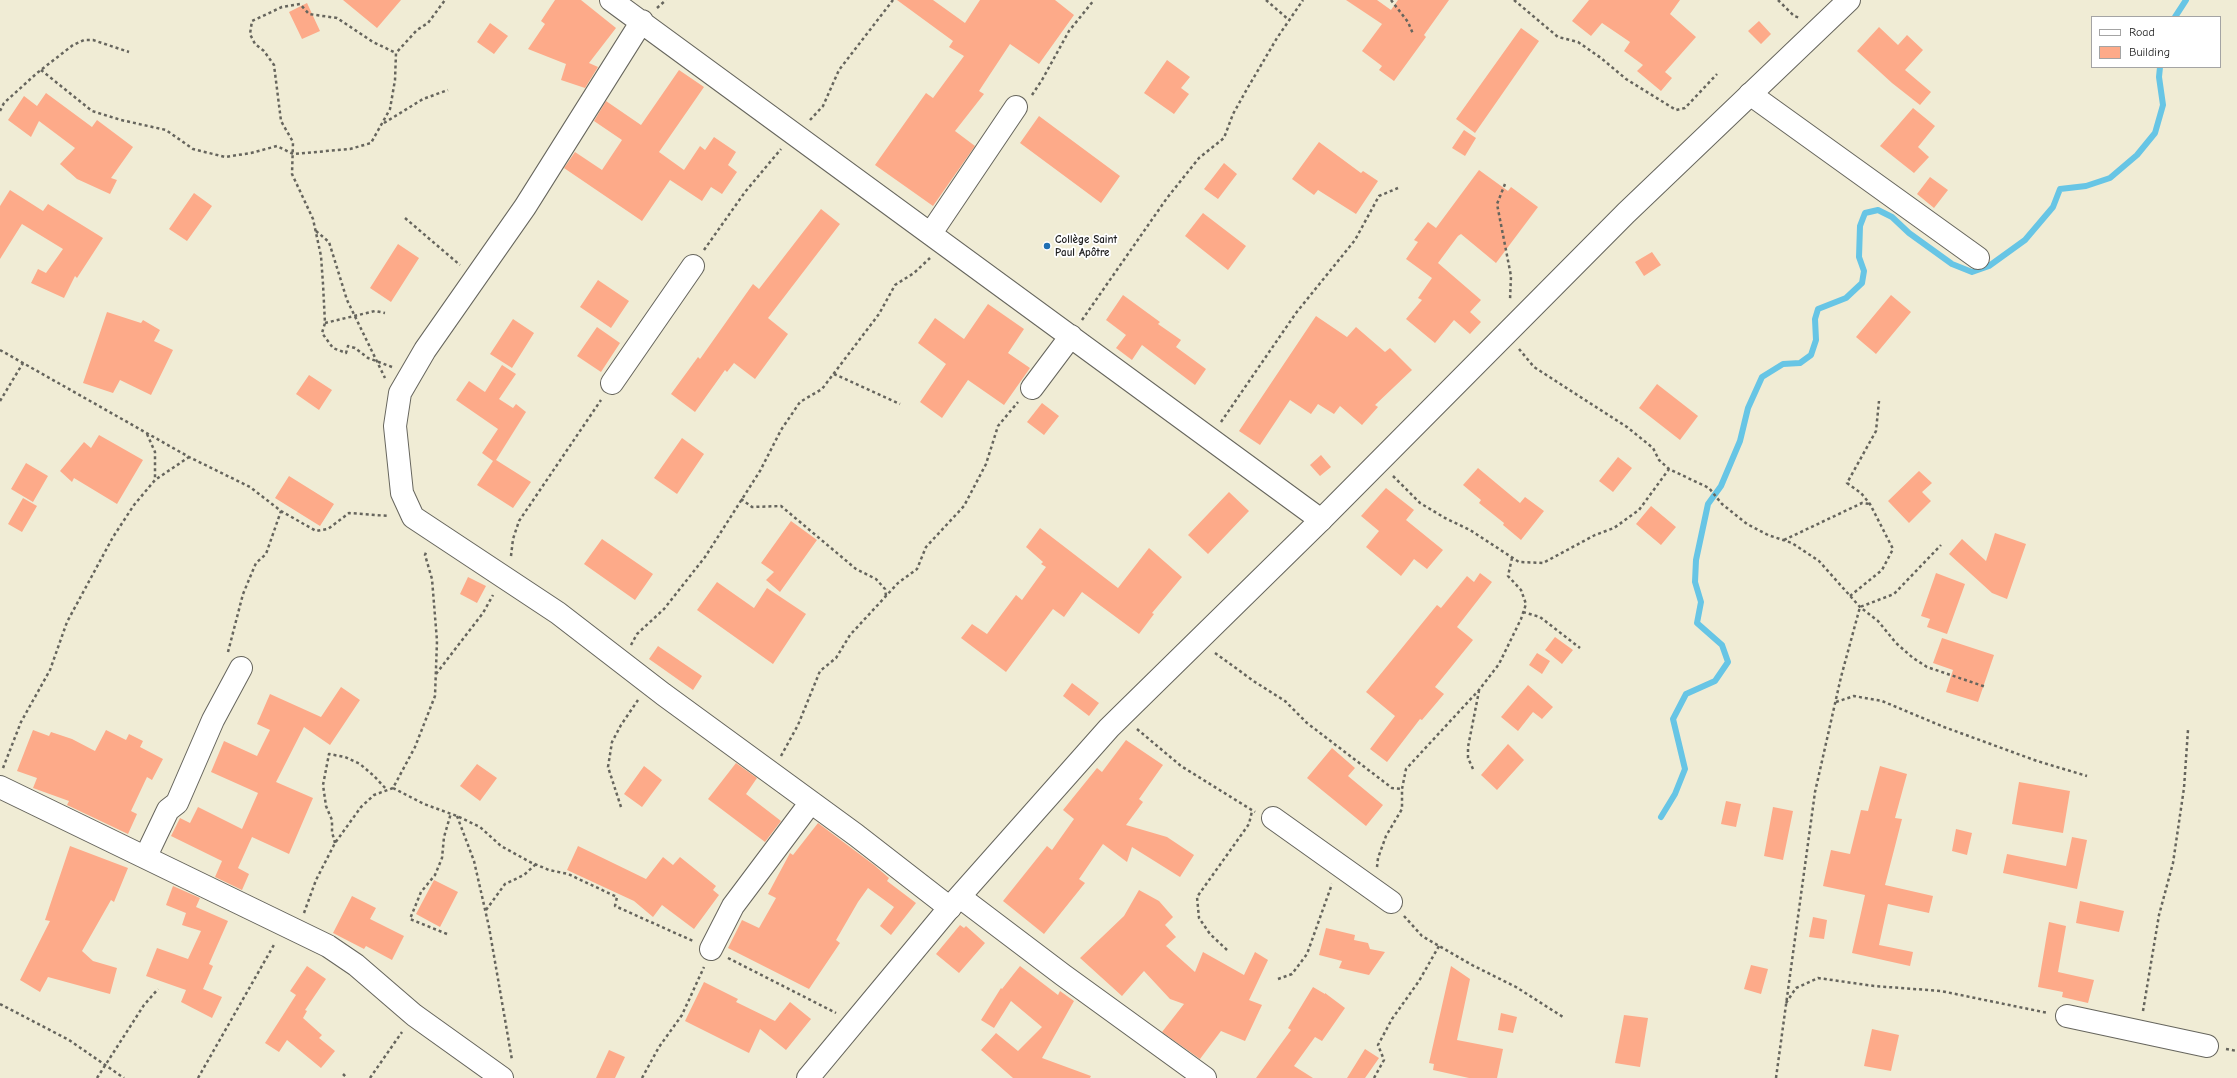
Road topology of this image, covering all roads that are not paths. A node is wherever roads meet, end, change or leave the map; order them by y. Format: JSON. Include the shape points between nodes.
{"nodes":[{"id":1,"x":611,"y":0,"type":"edge"},
{"id":2,"x":1849,"y":0,"type":"edge"},
{"id":3,"x":642,"y":21,"type":"junction"},
{"id":4,"x":1750,"y":94,"type":"junction"},
{"id":5,"x":1016,"y":107,"type":"road end"},
{"id":6,"x":936,"y":237,"type":"junction"},
{"id":7,"x":1978,"y":258,"type":"dead end"},
{"id":8,"x":693,"y":266,"type":"dead end"},
{"id":9,"x":1071,"y":336,"type":"junction"},
{"id":10,"x":612,"y":383,"type":"road end"},
{"id":11,"x":1032,"y":388,"type":"road end"},
{"id":12,"x":1321,"y":520,"type":"junction"},
{"id":13,"x":241,"y":668,"type":"road end"},
{"id":14,"x":0,"y":787,"type":"edge"},
{"id":15,"x":811,"y":802,"type":"junction"},
{"id":16,"x":1273,"y":818,"type":"road end"},
{"id":17,"x":146,"y":856,"type":"junction"},
{"id":18,"x":1384,"y":896,"type":"road end"},
{"id":19,"x":955,"y":902,"type":"junction"},
{"id":20,"x":711,"y":949,"type":"road end"},
{"id":21,"x":2067,"y":1016,"type":"road end"},
{"id":22,"x":2207,"y":1046,"type":"dead end"},
{"id":23,"x":507,"y":1072,"type":"edge"},
{"id":24,"x":808,"y":1078,"type":"edge"},
{"id":25,"x":1205,"y":1078,"type":"edge"}],
"edges":[{"from":1,"to":3,"type":"street"},
{"from":2,"to":4,"type":"street"},
{"from":3,"to":6,"type":"street"},
{"from":3,"to":15,"type":"street","via":[[525,207],[400,393],[395,426],[402,493],[412,517],[507,568],[558,613],[642,678]]},
{"from":4,"to":7,"type":"street"},
{"from":4,"to":12,"type":"street","via":[[1626,214]]},
{"from":5,"to":6,"type":"street"},
{"from":6,"to":9,"type":"street"},
{"from":8,"to":10,"type":"street"},
{"from":9,"to":11,"type":"street"},
{"from":9,"to":12,"type":"street"},
{"from":12,"to":19,"type":"street","via":[[1121,716]]},
{"from":13,"to":17,"type":"street","via":[[213,720],[177,803],[168,810]]},
{"from":14,"to":17,"type":"street"},
{"from":15,"to":19,"type":"street"},
{"from":15,"to":20,"type":"street","via":[[733,906]]},
{"from":16,"to":18,"type":"street"},
{"from":17,"to":23,"type":"street","via":[[295,929],[345,957],[414,1015]]},
{"from":19,"to":24,"type":"street"},
{"from":19,"to":25,"type":"street"},
{"from":21,"to":22,"type":"street"}]}
